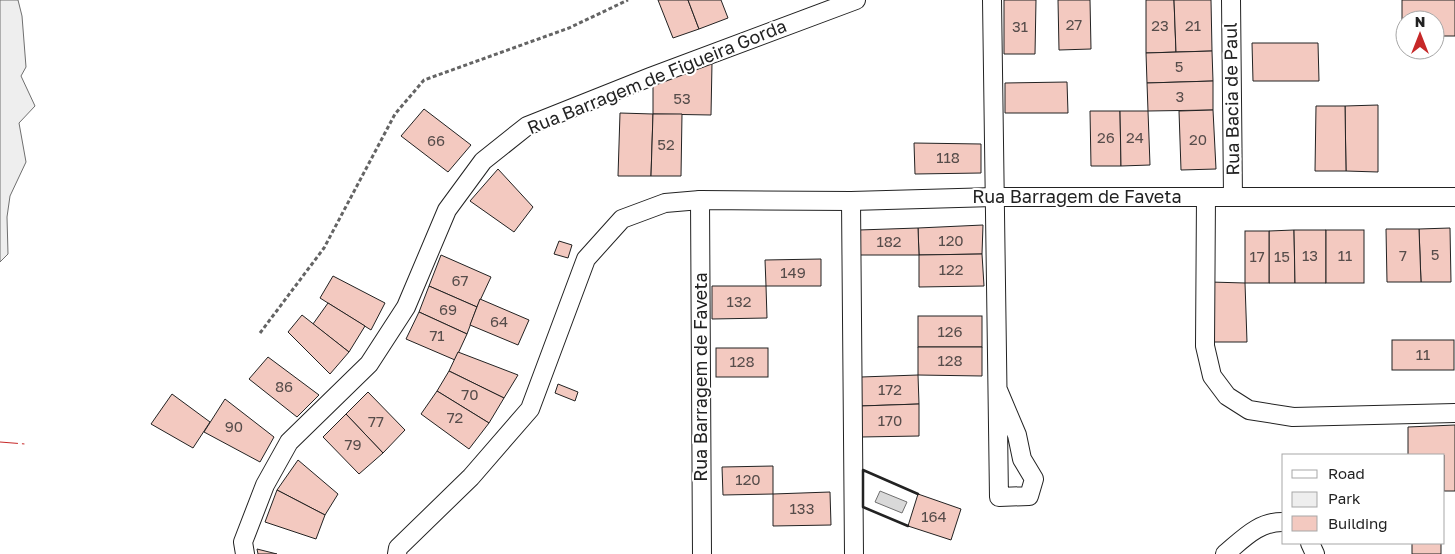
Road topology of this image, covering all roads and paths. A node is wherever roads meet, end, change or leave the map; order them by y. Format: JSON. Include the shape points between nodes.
{"nodes":[{"id":1,"x":628,"y":0,"type":"edge"},
{"id":2,"x":856,"y":0,"type":"edge"},
{"id":3,"x":992,"y":0,"type":"edge"},
{"id":4,"x":1230,"y":0,"type":"edge"},
{"id":5,"x":994,"y":197,"type":"junction"},
{"id":6,"x":1206,"y":197,"type":"junction"},
{"id":7,"x":1233,"y":197,"type":"junction"},
{"id":8,"x":1455,"y":197,"type":"edge"},
{"id":9,"x":700,"y":200,"type":"junction"},
{"id":10,"x":851,"y":200,"type":"junction"},
{"id":11,"x":260,"y":333,"type":"dead end"},
{"id":12,"x":998,"y":390,"type":"junction"},
{"id":13,"x":1455,"y":413,"type":"edge"},
{"id":14,"x":1282,"y":522,"type":"edge"},
{"id":15,"x":245,"y":554,"type":"edge"},
{"id":16,"x":397,"y":554,"type":"edge"},
{"id":17,"x":702,"y":554,"type":"edge"},
{"id":18,"x":854,"y":554,"type":"edge"},
{"id":19,"x":1226,"y":554,"type":"edge"}],
"edges":[{"from":1,"to":11,"type":"path","via":[[569,28],[424,80],[395,114],[324,248]]},
{"from":2,"to":15,"type":"street","name":"Rua Barragem de Figueira Gorda","via":[[527,126],[483,160],[447,210],[406,307],[368,364],[289,442],[264,485],[243,542]]},
{"from":3,"to":5,"type":"street"},
{"from":4,"to":7,"type":"street","name":"Rua Bacia de Paul"},
{"from":5,"to":6,"type":"street","name":"Rua Barragem de Faveta"},
{"from":5,"to":10,"type":"street","name":"Rua Barragem de Faveta"},
{"from":5,"to":12,"type":"street"},
{"from":6,"to":7,"type":"street","name":"Rua Barragem de Faveta"},
{"from":6,"to":13,"type":"street","via":[[1205,346],[1212,376],[1227,396],[1249,410],[1293,417]]},
{"from":7,"to":8,"type":"street","name":"Rua Barragem de Faveta"},
{"from":9,"to":10,"type":"street","name":"Rua Barragem de Faveta"},
{"from":9,"to":16,"type":"street","name":"Rua Barragem de Faveta","via":[[665,202],[622,219],[586,259],[530,409],[471,477],[398,548]]},
{"from":9,"to":17,"type":"street","name":"Rua Barragem de Faveta"},
{"from":10,"to":18,"type":"street"},
{"from":12,"to":12,"type":"street","via":[[1017,436],[1022,459],[1034,479],[1029,496],[999,497]]},
{"from":14,"to":19,"type":"street","via":[[1260,526]]}]}
